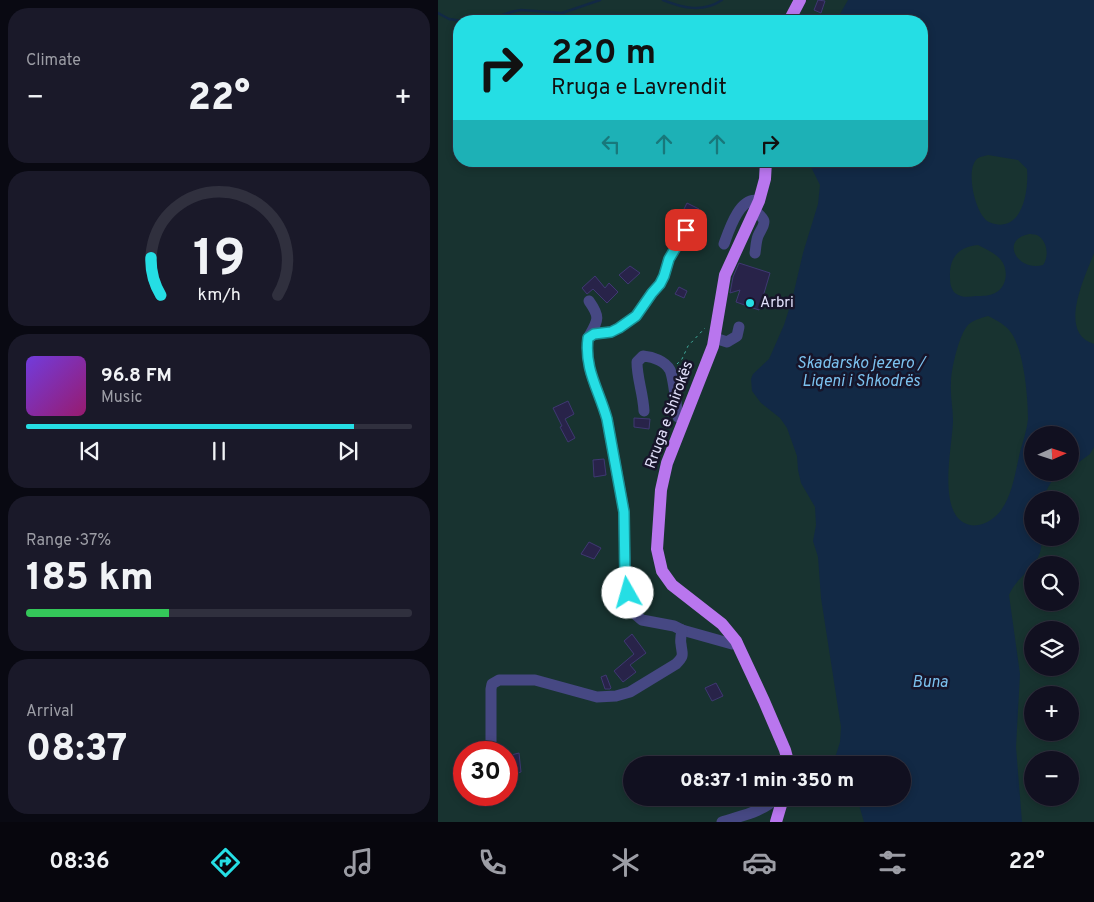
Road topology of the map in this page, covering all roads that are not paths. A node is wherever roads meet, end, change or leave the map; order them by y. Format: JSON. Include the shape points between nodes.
{"nodes":[{"id":1,"x":800,"y":0,"type":"edge"},
{"id":2,"x":792,"y":15,"type":"edge"},
{"id":3,"x":766,"y":167,"type":"edge"},
{"id":4,"x":757,"y":206,"type":"junction"},
{"id":5,"x":686,"y":230,"type":"dead end"},
{"id":6,"x":724,"y":244,"type":"dead end"},
{"id":7,"x":755,"y":253,"type":"dead end"},
{"id":8,"x":589,"y":301,"type":"dead end"},
{"id":9,"x":739,"y":327,"type":"dead end"},
{"id":10,"x":715,"y":334,"type":"junction"},
{"id":11,"x":588,"y":338,"type":"junction"},
{"id":12,"x":644,"y":410,"type":"dead end"},
{"id":13,"x":683,"y":419,"type":"junction"},
{"id":14,"x":682,"y":630,"type":"junction"},
{"id":15,"x":737,"y":642,"type":"junction"},
{"id":16,"x":491,"y":741,"type":"edge"},
{"id":17,"x":785,"y":756,"type":"edge"},
{"id":18,"x":765,"y":806,"type":"edge"},
{"id":19,"x":781,"y":806,"type":"edge"},
{"id":20,"x":722,"y":822,"type":"edge"},
{"id":21,"x":776,"y":822,"type":"edge"}],
"edges":[{"from":1,"to":2,"type":"main road"},
{"from":3,"to":4,"type":"main road","name":"Rruga e Shirokës"},
{"from":4,"to":6,"type":"street","via":[[753,199],[748,201],[736,215]]},
{"from":4,"to":7,"type":"street","via":[[765,225],[757,237]]},
{"from":4,"to":10,"type":"main road","name":"Rruga e Shirokës","via":[[725,274]]},
{"from":5,"to":11,"type":"street","via":[[669,259],[660,284],[636,316],[611,332]]},
{"from":8,"to":11,"type":"street","via":[[598,319]]},
{"from":9,"to":10,"type":"street","via":[[737,336],[727,342]]},
{"from":10,"to":13,"type":"main road","name":"Rruga e Shirokës"},
{"from":11,"to":14,"type":"street","via":[[588,366],[607,419],[624,512],[625,578],[630,606],[642,620]]},
{"from":12,"to":13,"type":"street","via":[[637,362],[643,356],[652,356],[670,370],[678,417]]},
{"from":13,"to":15,"type":"main road","name":"Rruga e Shirokës","via":[[664,477],[657,539],[658,560],[672,585],[722,624]]},
{"from":14,"to":15,"type":"street","via":[[732,644]]},
{"from":14,"to":16,"type":"street","via":[[681,659],[630,692],[616,696],[597,697],[535,680],[499,680],[492,684]]},
{"from":15,"to":17,"type":"main road","name":"Rruga e Shirokës"},
{"from":18,"to":20,"type":"street"},
{"from":19,"to":21,"type":"main road"}]}
